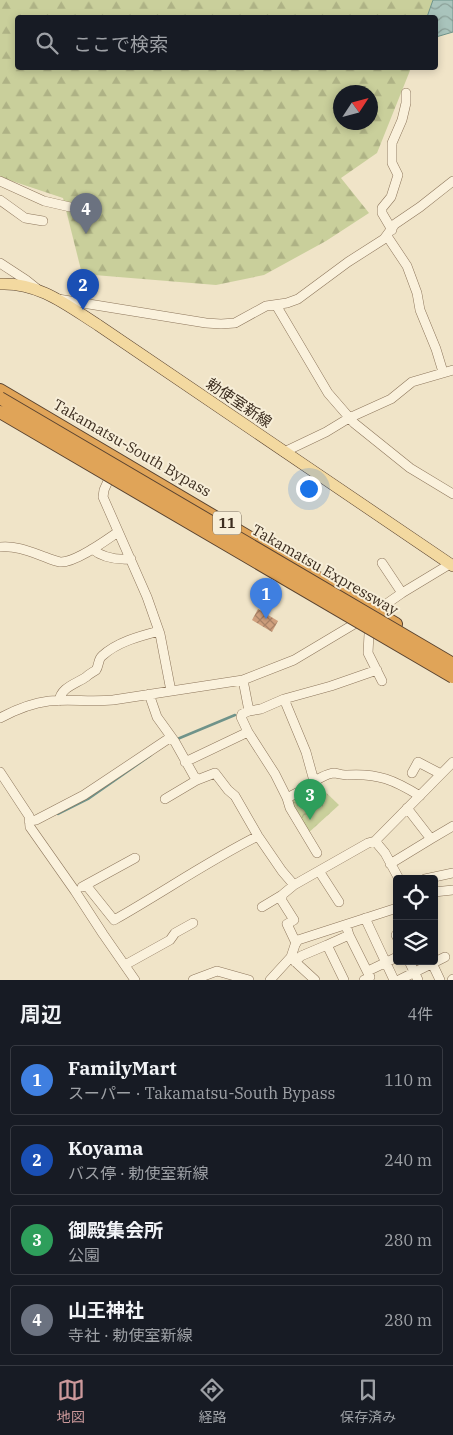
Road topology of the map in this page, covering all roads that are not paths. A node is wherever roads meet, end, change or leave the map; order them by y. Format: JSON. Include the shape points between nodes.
{"nodes":[{"id":1,"x":406,"y":93,"type":"dead end"},
{"id":2,"x":0,"y":181,"type":"edge"},
{"id":3,"x":453,"y":181,"type":"edge"},
{"id":4,"x":0,"y":200,"type":"edge"},
{"id":5,"x":70,"y":208,"type":"dead end"},
{"id":6,"x":44,"y":221,"type":"dead end"},
{"id":7,"x":390,"y":233,"type":"junction"},
{"id":8,"x":0,"y":262,"type":"edge"},
{"id":9,"x":0,"y":284,"type":"edge"},
{"id":10,"x":37,"y":289,"type":"junction"},
{"id":11,"x":56,"y":298,"type":"junction"},
{"id":12,"x":276,"y":304,"type":"junction"},
{"id":13,"x":453,"y":370,"type":"edge"},
{"id":14,"x":443,"y":372,"type":"junction"},
{"id":15,"x":0,"y":390,"type":"edge"},
{"id":16,"x":0,"y":398,"type":"edge"},
{"id":17,"x":0,"y":412,"type":"edge"},
{"id":18,"x":349,"y":418,"type":"junction"},
{"id":19,"x":0,"y":419,"type":"edge"},
{"id":20,"x":284,"y":452,"type":"junction"},
{"id":21,"x":108,"y":481,"type":"junction"},
{"id":22,"x":453,"y":494,"type":"edge"},
{"id":23,"x":118,"y":532,"type":"junction"},
{"id":24,"x":0,"y":547,"type":"edge"},
{"id":25,"x":92,"y":549,"type":"junction"},
{"id":26,"x":131,"y":559,"type":"junction"},
{"id":27,"x":382,"y":563,"type":"dead end"},
{"id":28,"x":452,"y":565,"type":"edge"},
{"id":29,"x":402,"y":593,"type":"junction"},
{"id":30,"x":376,"y":611,"type":"junction"},
{"id":31,"x":352,"y":625,"type":"junction"},
{"id":32,"x":159,"y":631,"type":"junction"},
{"id":33,"x":369,"y":634,"type":"junction"},
{"id":34,"x":453,"y":657,"type":"edge"},
{"id":35,"x":453,"y":664,"type":"edge"},
{"id":36,"x":377,"y":670,"type":"junction"},
{"id":37,"x":453,"y":677,"type":"edge"},
{"id":38,"x":243,"y":680,"type":"junction"},
{"id":39,"x":382,"y":681,"type":"dead end"},
{"id":40,"x":453,"y":683,"type":"edge"},
{"id":41,"x":171,"y":690,"type":"junction"},
{"id":42,"x":148,"y":694,"type":"junction"},
{"id":43,"x":284,"y":699,"type":"junction"},
{"id":44,"x":59,"y":701,"type":"junction"},
{"id":45,"x":249,"y":711,"type":"junction"},
{"id":46,"x":0,"y":718,"type":"edge"},
{"id":47,"x":248,"y":732,"type":"junction"},
{"id":48,"x":173,"y":739,"type":"junction"},
{"id":49,"x":185,"y":762,"type":"junction"},
{"id":50,"x":453,"y":762,"type":"edge"},
{"id":51,"x":0,"y":772,"type":"edge"},
{"id":52,"x":412,"y":773,"type":"dead end"},
{"id":53,"x":441,"y":774,"type":"junction"},
{"id":54,"x":197,"y":780,"type":"junction"},
{"id":55,"x":313,"y":783,"type":"junction"},
{"id":56,"x":420,"y":796,"type":"junction"},
{"id":57,"x":287,"y":798,"type":"junction"},
{"id":58,"x":165,"y":799,"type":"dead end"},
{"id":59,"x":407,"y":808,"type":"junction"},
{"id":60,"x":29,"y":821,"type":"junction"},
{"id":61,"x":453,"y":826,"type":"edge"},
{"id":62,"x":258,"y":836,"type":"junction"},
{"id":63,"x":431,"y":839,"type":"junction"},
{"id":64,"x":375,"y":841,"type":"junction"},
{"id":65,"x":317,"y":853,"type":"dead end"},
{"id":66,"x":136,"y":858,"type":"dead end"},
{"id":67,"x":390,"y":864,"type":"junction"},
{"id":68,"x":319,"y":871,"type":"junction"},
{"id":69,"x":453,"y":873,"type":"edge"},
{"id":70,"x":396,"y":875,"type":"edge"},
{"id":71,"x":438,"y":876,"type":"edge"},
{"id":72,"x":86,"y":885,"type":"junction"},
{"id":73,"x":294,"y":885,"type":"junction"},
{"id":74,"x":453,"y":890,"type":"edge"},
{"id":75,"x":75,"y":891,"type":"junction"},
{"id":76,"x":438,"y":892,"type":"edge"},
{"id":77,"x":282,"y":895,"type":"junction"},
{"id":78,"x":339,"y":902,"type":"dead end"},
{"id":79,"x":262,"y":907,"type":"dead end"},
{"id":80,"x":393,"y":909,"type":"edge"},
{"id":81,"x":364,"y":918,"type":"junction"},
{"id":82,"x":193,"y":923,"type":"dead end"},
{"id":83,"x":346,"y":924,"type":"junction"},
{"id":84,"x":349,"y":935,"type":"junction"},
{"id":85,"x":296,"y":943,"type":"junction"},
{"id":86,"x":327,"y":946,"type":"junction"},
{"id":87,"x":445,"y":957,"type":"dead end"},
{"id":88,"x":393,"y":959,"type":"edge"},
{"id":89,"x":293,"y":960,"type":"junction"},
{"id":90,"x":438,"y":960,"type":"edge"},
{"id":91,"x":386,"y":962,"type":"junction"},
{"id":92,"x":428,"y":965,"type":"edge"},
{"id":93,"x":432,"y":965,"type":"edge"},
{"id":94,"x":125,"y":966,"type":"junction"},
{"id":95,"x":416,"y":976,"type":"edge"},
{"id":96,"x":369,"y":977,"type":"edge"},
{"id":97,"x":135,"y":980,"type":"edge"},
{"id":98,"x":193,"y":980,"type":"edge"},
{"id":99,"x":249,"y":980,"type":"edge"},
{"id":100,"x":270,"y":980,"type":"edge"},
{"id":101,"x":314,"y":980,"type":"edge"},
{"id":102,"x":344,"y":980,"type":"edge"},
{"id":103,"x":394,"y":980,"type":"edge"},
{"id":104,"x":399,"y":980,"type":"edge"},
{"id":105,"x":440,"y":980,"type":"edge"}],
"edges":[{"from":1,"to":7,"type":"street","via":[[402,120],[392,143],[392,163],[398,175],[382,208]]},
{"from":2,"to":5,"type":"street","via":[[44,201]]},
{"from":3,"to":7,"type":"street","via":[[401,219]]},
{"from":4,"to":6,"type":"street","via":[[24,218]]},
{"from":7,"to":12,"type":"street","via":[[298,299]]},
{"from":7,"to":14,"type":"street","via":[[407,266]]},
{"from":8,"to":10,"type":"street"},
{"from":9,"to":10,"type":"main road","name":"勅使室新線"},
{"from":10,"to":11,"type":"main road","name":"勅使室新線"},
{"from":11,"to":12,"type":"street","via":[[221,324],[235,323]]},
{"from":11,"to":20,"type":"main road","name":"勅使室新線"},
{"from":12,"to":18,"type":"street","via":[[328,393]]},
{"from":13,"to":14,"type":"street"},
{"from":14,"to":18,"type":"street","via":[[412,382],[391,399]]},
{"from":15,"to":30,"type":"highway","name":"Takamatsu-South Bypass","number":"11"},
{"from":16,"to":35,"type":"highway","name":"Takamatsu Expressway","bridge":true},
{"from":17,"to":37,"type":"highway","name":"Takamatsu Expressway","bridge":true},
{"from":18,"to":20,"type":"street"},
{"from":18,"to":22,"type":"street","via":[[410,468]]},
{"from":19,"to":21,"type":"highway","number":"11"},
{"from":20,"to":28,"type":"main road","name":"勅使室新線"},
{"from":21,"to":23,"type":"street","via":[[103,497]]},
{"from":21,"to":31,"type":"highway","number":"11"},
{"from":23,"to":25,"type":"street"},
{"from":23,"to":26,"type":"street"},
{"from":24,"to":25,"type":"street","via":[[16,548],[61,562]]},
{"from":25,"to":26,"type":"street","via":[[113,559]]},
{"from":26,"to":32,"type":"street"},
{"from":27,"to":29,"type":"street"},
{"from":28,"to":29,"type":"street"},
{"from":29,"to":30,"type":"street"},
{"from":30,"to":31,"type":"street"},
{"from":30,"to":34,"type":"highway","name":"Takamatsu-South Bypass","number":"11"},
{"from":31,"to":33,"type":"highway","number":"11"},
{"from":31,"to":38,"type":"street","via":[[294,660]]},
{"from":32,"to":41,"type":"street"},
{"from":32,"to":44,"type":"street","via":[[122,643],[101,656],[96,669],[66,688]]},
{"from":33,"to":36,"type":"street","via":[[368,653]]},
{"from":33,"to":40,"type":"highway","number":"11"},
{"from":36,"to":39,"type":"street"},
{"from":36,"to":43,"type":"street"},
{"from":38,"to":41,"type":"street"},
{"from":38,"to":45,"type":"street"},
{"from":41,"to":42,"type":"street"},
{"from":42,"to":44,"type":"street","via":[[98,701]]},
{"from":42,"to":48,"type":"street","via":[[157,717]]},
{"from":43,"to":45,"type":"street"},
{"from":43,"to":55,"type":"street","via":[[306,752]]},
{"from":44,"to":46,"type":"street","via":[[36,704]]},
{"from":45,"to":47,"type":"street","via":[[241,717]]},
{"from":47,"to":49,"type":"street"},
{"from":47,"to":57,"type":"street"},
{"from":48,"to":49,"type":"street"},
{"from":48,"to":60,"type":"street","via":[[84,795]]},
{"from":49,"to":54,"type":"street"},
{"from":50,"to":53,"type":"street"},
{"from":51,"to":60,"type":"street","via":[[29,816]]},
{"from":52,"to":53,"type":"street","via":[[418,762]]},
{"from":53,"to":56,"type":"street"},
{"from":54,"to":58,"type":"street"},
{"from":54,"to":62,"type":"street","via":[[215,773],[235,796]]},
{"from":55,"to":56,"type":"street","via":[[333,773],[353,773],[398,782]]},
{"from":55,"to":57,"type":"street"},
{"from":56,"to":59,"type":"street"},
{"from":57,"to":65,"type":"street"},
{"from":59,"to":63,"type":"street"},
{"from":59,"to":64,"type":"street"},
{"from":60,"to":75,"type":"street"},
{"from":61,"to":63,"type":"street"},
{"from":62,"to":72,"type":"street","via":[[114,920]]},
{"from":62,"to":73,"type":"street"},
{"from":63,"to":67,"type":"street"},
{"from":64,"to":67,"type":"street"},
{"from":64,"to":68,"type":"street"},
{"from":66,"to":72,"type":"street"},
{"from":67,"to":70,"type":"street"},
{"from":68,"to":73,"type":"street"},
{"from":68,"to":78,"type":"street"},
{"from":69,"to":71,"type":"street"},
{"from":72,"to":75,"type":"street"},
{"from":73,"to":77,"type":"street"},
{"from":74,"to":76,"type":"street"},
{"from":75,"to":94,"type":"street"},
{"from":77,"to":79,"type":"street"},
{"from":77,"to":85,"type":"street","via":[[282,901],[294,920],[287,924]]},
{"from":80,"to":81,"type":"street"},
{"from":81,"to":83,"type":"street"},
{"from":81,"to":91,"type":"street"},
{"from":82,"to":94,"type":"street"},
{"from":83,"to":84,"type":"street"},
{"from":83,"to":85,"type":"street"},
{"from":84,"to":86,"type":"street"},
{"from":84,"to":96,"type":"street"},
{"from":85,"to":89,"type":"street"},
{"from":86,"to":89,"type":"street"},
{"from":86,"to":102,"type":"street"},
{"from":87,"to":90,"type":"street"},
{"from":88,"to":91,"type":"street"},
{"from":89,"to":100,"type":"street"},
{"from":89,"to":101,"type":"street"},
{"from":91,"to":96,"type":"street"},
{"from":91,"to":103,"type":"street"},
{"from":92,"to":95,"type":"street"},
{"from":93,"to":105,"type":"street"},
{"from":94,"to":97,"type":"street"},
{"from":95,"to":104,"type":"street"},
{"from":98,"to":99,"type":"street","via":[[218,971]]}]}
